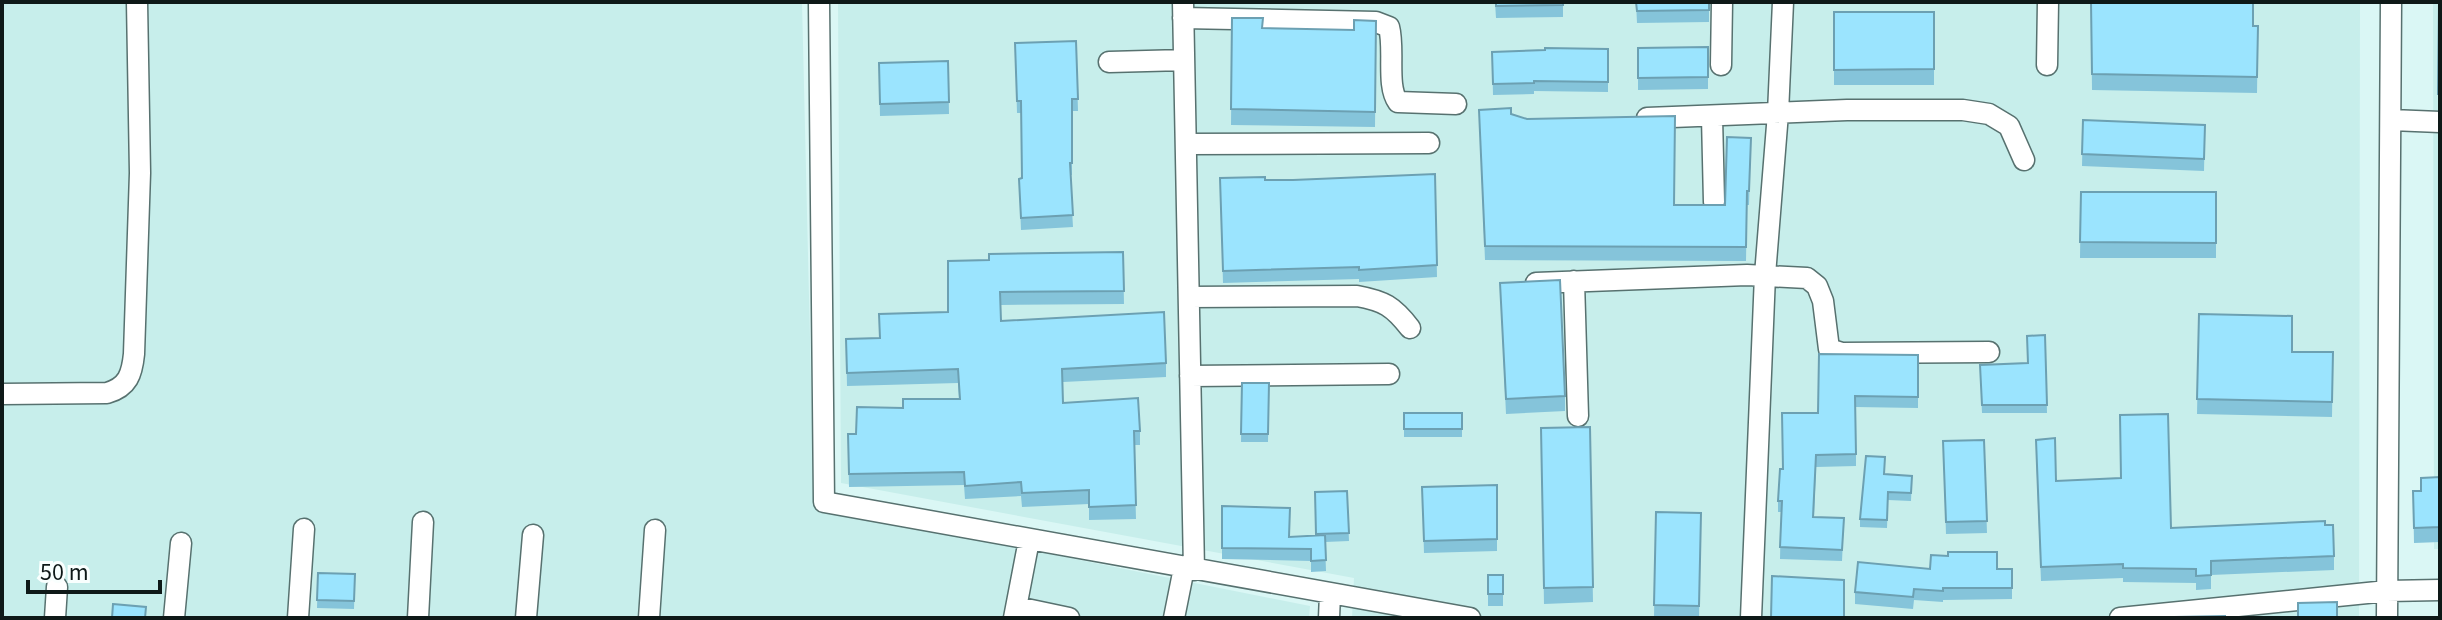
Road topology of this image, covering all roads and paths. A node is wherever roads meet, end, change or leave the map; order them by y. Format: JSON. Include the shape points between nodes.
{"nodes":[{"id":1,"x":137,"y":2,"type":"edge"},
{"id":2,"x":819,"y":2,"type":"edge"},
{"id":3,"x":1722,"y":2,"type":"edge"},
{"id":4,"x":1783,"y":2,"type":"edge"},
{"id":5,"x":2048,"y":2,"type":"edge"},
{"id":6,"x":2391,"y":2,"type":"edge"},
{"id":7,"x":1183,"y":10,"type":"edge"},
{"id":8,"x":1184,"y":60,"type":"junction"},
{"id":9,"x":1109,"y":62,"type":"dead end"},
{"id":10,"x":1721,"y":65,"type":"dead end"},
{"id":11,"x":2047,"y":65,"type":"dead end"},
{"id":12,"x":1456,"y":104,"type":"dead end"},
{"id":13,"x":1778,"y":113,"type":"junction"},
{"id":14,"x":1712,"y":117,"type":"junction"},
{"id":15,"x":1619,"y":119,"type":"edge"},
{"id":16,"x":2391,"y":120,"type":"junction"},
{"id":17,"x":2440,"y":122,"type":"edge"},
{"id":18,"x":1429,"y":143,"type":"dead end"},
{"id":19,"x":1186,"y":144,"type":"junction"},
{"id":20,"x":2024,"y":160,"type":"dead end"},
{"id":21,"x":1714,"y":202,"type":"edge"},
{"id":22,"x":1765,"y":275,"type":"junction"},
{"id":23,"x":1574,"y":281,"type":"junction"},
{"id":24,"x":1518,"y":283,"type":"edge"},
{"id":25,"x":1189,"y":297,"type":"junction"},
{"id":26,"x":1410,"y":328,"type":"dead end"},
{"id":27,"x":1989,"y":352,"type":"dead end"},
{"id":28,"x":1389,"y":374,"type":"dead end"},
{"id":29,"x":1190,"y":376,"type":"junction"},
{"id":30,"x":2,"y":394,"type":"edge"},
{"id":31,"x":1578,"y":416,"type":"dead end"},
{"id":32,"x":423,"y":522,"type":"dead end"},
{"id":33,"x":304,"y":529,"type":"dead end"},
{"id":34,"x":655,"y":530,"type":"dead end"},
{"id":35,"x":533,"y":535,"type":"dead end"},
{"id":36,"x":1029,"y":540,"type":"junction"},
{"id":37,"x":181,"y":543,"type":"dead end"},
{"id":38,"x":1189,"y":569,"type":"junction"},
{"id":39,"x":57,"y":587,"type":"dead end"},
{"id":40,"x":2440,"y":590,"type":"edge"},
{"id":41,"x":2387,"y":591,"type":"junction"},
{"id":42,"x":1330,"y":594,"type":"junction"},
{"id":43,"x":1015,"y":612,"type":"edge"},
{"id":44,"x":2166,"y":616,"type":"edge"},
{"id":45,"x":55,"y":618,"type":"edge"},
{"id":46,"x":174,"y":618,"type":"edge"},
{"id":47,"x":298,"y":618,"type":"edge"},
{"id":48,"x":418,"y":618,"type":"edge"},
{"id":49,"x":526,"y":618,"type":"edge"},
{"id":50,"x":649,"y":618,"type":"edge"},
{"id":51,"x":1069,"y":618,"type":"edge"},
{"id":52,"x":1174,"y":618,"type":"edge"},
{"id":53,"x":1329,"y":618,"type":"edge"},
{"id":54,"x":1470,"y":618,"type":"edge"},
{"id":55,"x":1751,"y":618,"type":"edge"},
{"id":56,"x":2120,"y":618,"type":"edge"},
{"id":57,"x":2387,"y":618,"type":"edge"}],
"edges":[{"from":1,"to":30,"type":"street","via":[[140,173],[130,376],[118,390],[107,393]]},
{"from":2,"to":36,"type":"street","via":[[824,502]]},
{"from":3,"to":10,"type":"street"},
{"from":4,"to":13,"type":"street"},
{"from":5,"to":11,"type":"street"},
{"from":6,"to":16,"type":"street"},
{"from":7,"to":8,"type":"street"},
{"from":7,"to":12,"type":"street","via":[[1376,22],[1389,27],[1393,41],[1392,95],[1398,102]]},
{"from":8,"to":9,"type":"street"},
{"from":8,"to":19,"type":"street"},
{"from":13,"to":14,"type":"street"},
{"from":13,"to":20,"type":"street","via":[[1989,114],[2009,126]]},
{"from":13,"to":22,"type":"street"},
{"from":14,"to":15,"type":"street"},
{"from":14,"to":21,"type":"street"},
{"from":16,"to":17,"type":"street"},
{"from":16,"to":41,"type":"street"},
{"from":18,"to":19,"type":"street"},
{"from":19,"to":25,"type":"street"},
{"from":22,"to":23,"type":"street"},
{"from":22,"to":27,"type":"street","via":[[1807,278],[1817,286],[1829,349]]},
{"from":22,"to":55,"type":"street"},
{"from":23,"to":24,"type":"street"},
{"from":23,"to":31,"type":"street"},
{"from":25,"to":26,"type":"street","via":[[1357,296],[1380,300]]},
{"from":25,"to":29,"type":"street"},
{"from":28,"to":29,"type":"street"},
{"from":29,"to":38,"type":"street"},
{"from":32,"to":48,"type":"street"},
{"from":33,"to":47,"type":"street"},
{"from":34,"to":50,"type":"street"},
{"from":35,"to":49,"type":"street"},
{"from":36,"to":38,"type":"street"},
{"from":36,"to":43,"type":"street"},
{"from":37,"to":46,"type":"street"},
{"from":38,"to":42,"type":"street"},
{"from":38,"to":52,"type":"street"},
{"from":39,"to":45,"type":"street"},
{"from":40,"to":41,"type":"street"},
{"from":41,"to":44,"type":"street"},
{"from":41,"to":57,"type":"street"},
{"from":42,"to":53,"type":"street"},
{"from":42,"to":54,"type":"street"},
{"from":43,"to":51,"type":"street"},
{"from":44,"to":56,"type":"street"}]}
